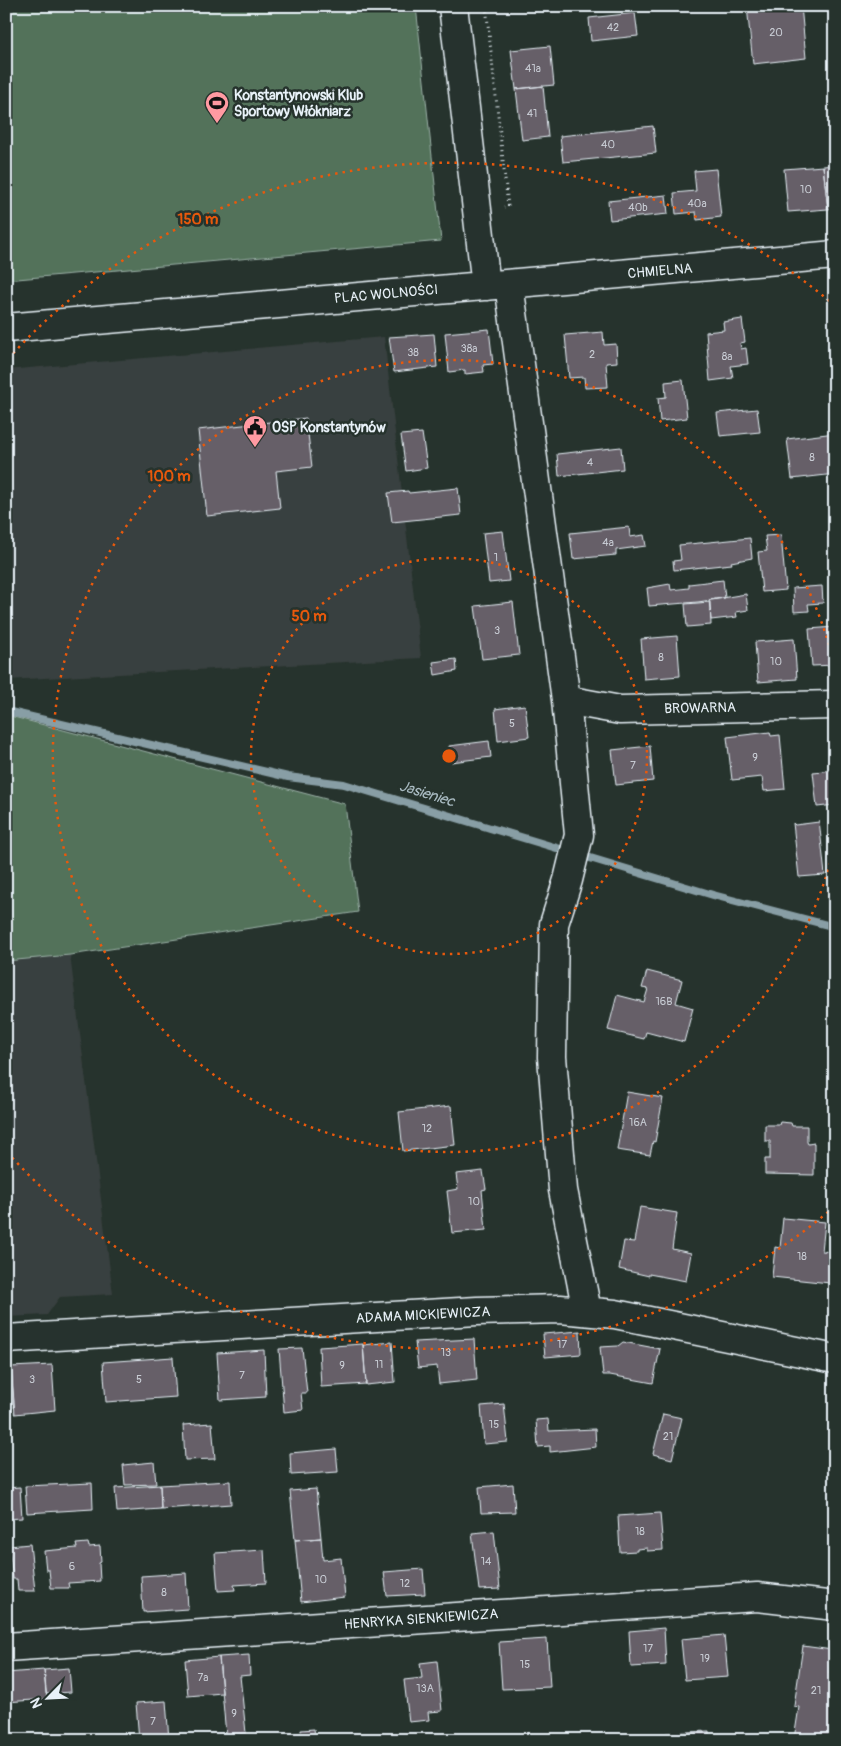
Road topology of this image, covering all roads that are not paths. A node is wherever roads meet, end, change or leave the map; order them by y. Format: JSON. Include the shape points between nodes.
{"nodes":[{"id":1,"x":453,"y":6,"type":"edge"},
{"id":2,"x":835,"y":255,"type":"edge"},
{"id":3,"x":498,"y":285,"type":"junction"},
{"id":4,"x":6,"y":328,"type":"edge"},
{"id":5,"x":566,"y":700,"type":"junction"},
{"id":6,"x":835,"y":705,"type":"edge"},
{"id":7,"x":587,"y":1311,"type":"junction"},
{"id":8,"x":6,"y":1339,"type":"edge"},
{"id":9,"x":835,"y":1359,"type":"edge"},
{"id":10,"x":835,"y":1606,"type":"edge"},
{"id":11,"x":6,"y":1647,"type":"edge"}],
"edges":[{"from":1,"to":3,"type":"street","via":[[478,217]]},
{"from":2,"to":3,"type":"street","name":"CHMIELNA"},
{"from":3,"to":4,"type":"street","name":"PLAC WOLNOŚCI"},
{"from":3,"to":5,"type":"street"},
{"from":5,"to":6,"type":"street","name":"BROWARNA","via":[[620,710]]},
{"from":5,"to":7,"type":"street","via":[[579,834],[554,924],[552,1057],[563,1190]]},
{"from":7,"to":8,"type":"street","name":"ADAMA MICKIEWICZA","via":[[477,1311]]},
{"from":7,"to":9,"type":"street","name":"ADAMA MICKIEWICZA"},
{"from":10,"to":11,"type":"street","name":"HENRYKA SIENKIEWICZA","via":[[757,1597]]}]}
